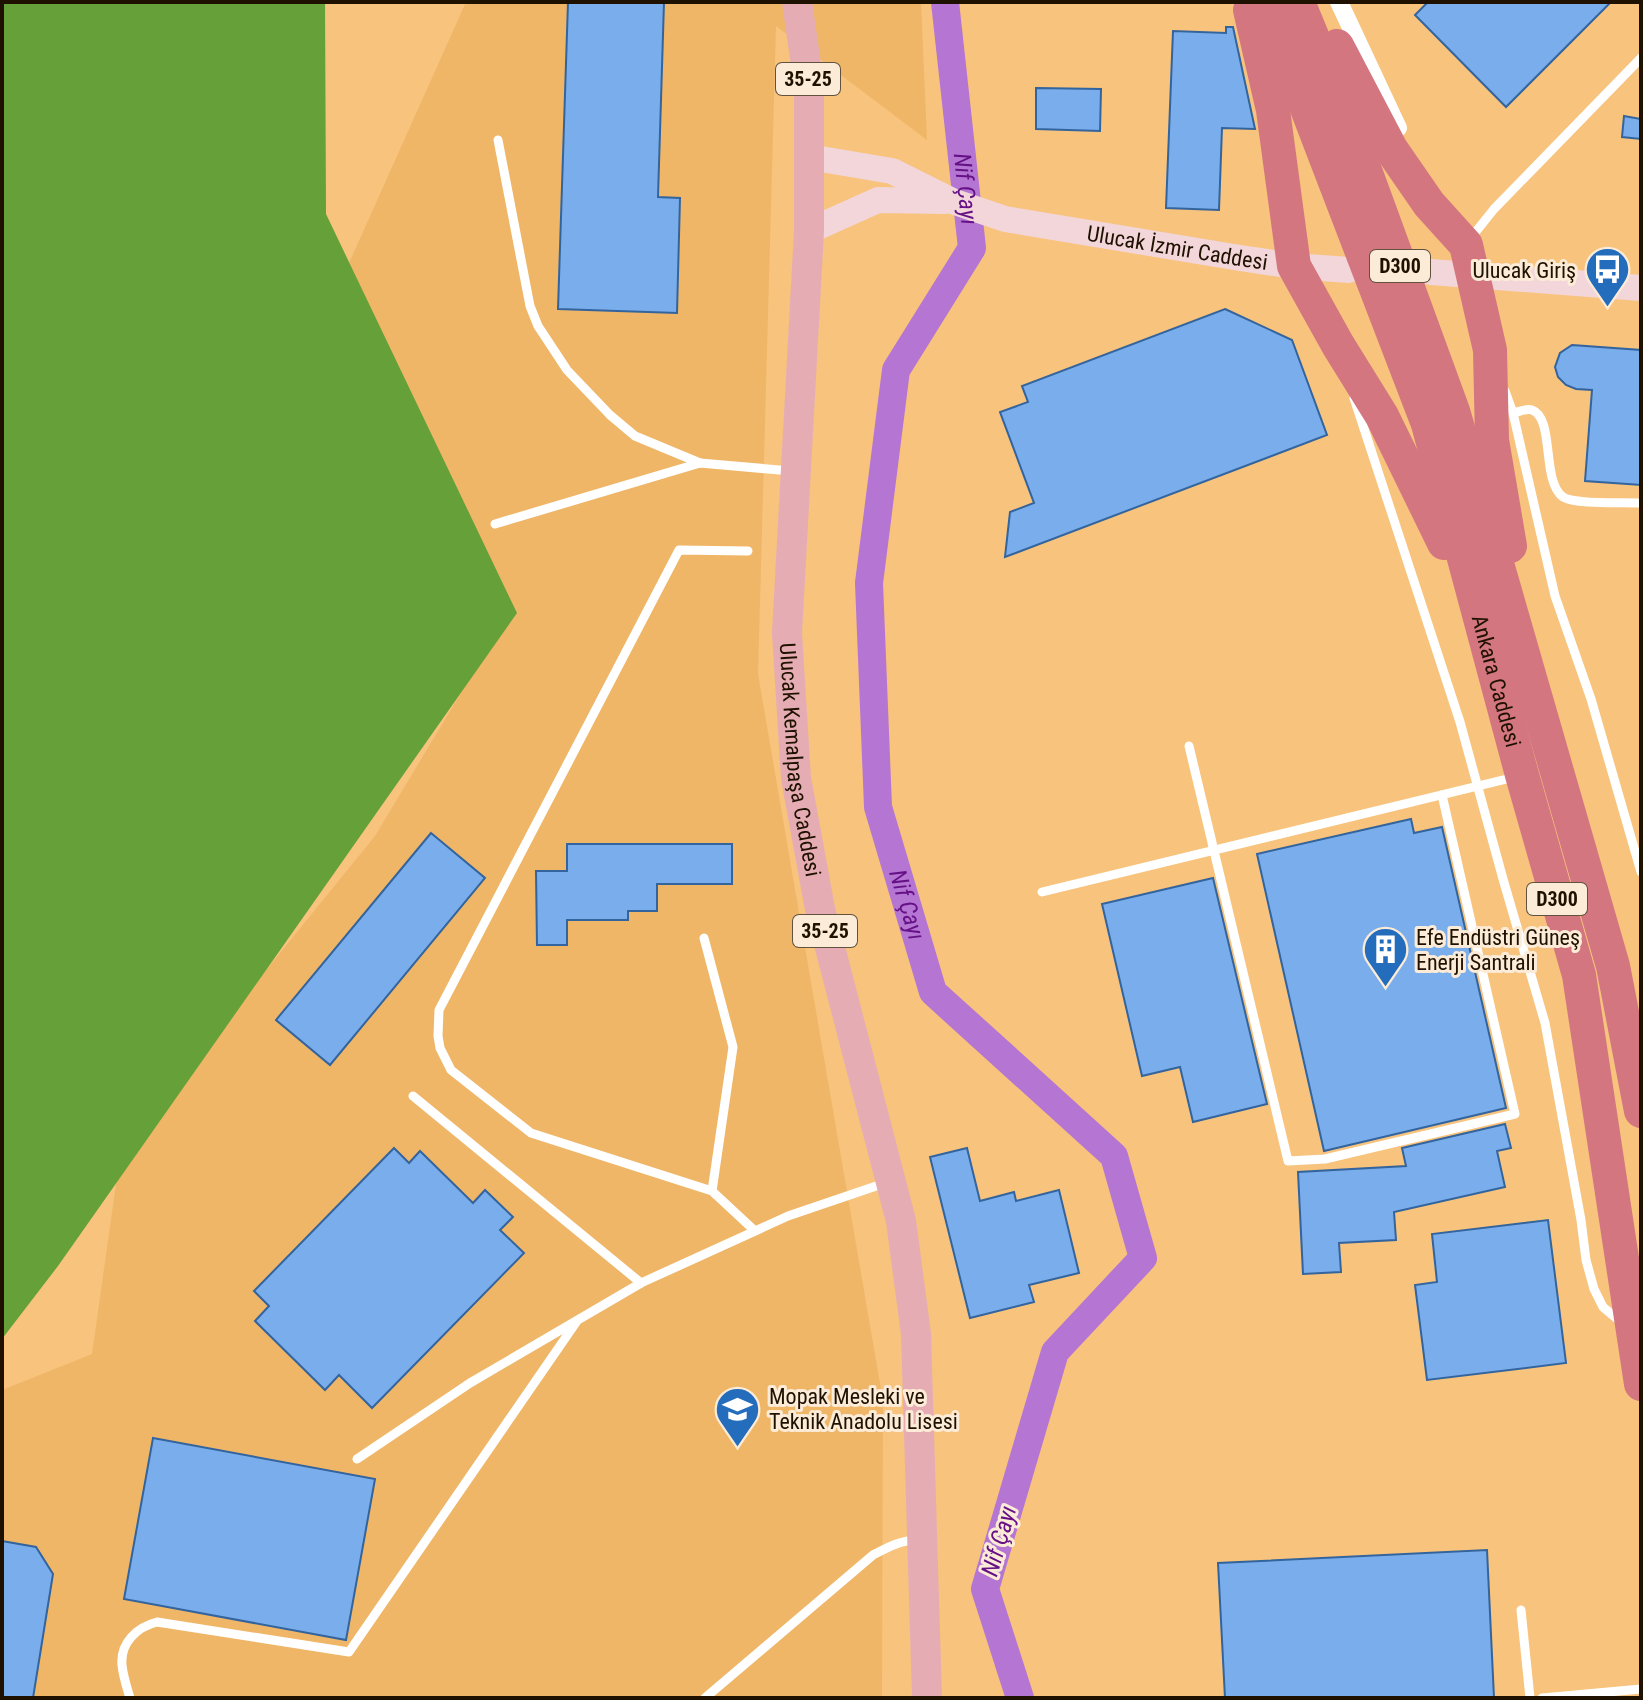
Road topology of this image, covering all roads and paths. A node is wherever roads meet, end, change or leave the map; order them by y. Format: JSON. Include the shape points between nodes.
{"nodes":[{"id":1,"x":797,"y":2,"type":"edge"},
{"id":2,"x":1247,"y":2,"type":"edge"},
{"id":3,"x":1266,"y":2,"type":"edge"},
{"id":4,"x":1298,"y":2,"type":"edge"},
{"id":5,"x":1314,"y":2,"type":"edge"},
{"id":6,"x":1339,"y":2,"type":"edge"},
{"id":7,"x":1641,"y":58,"type":"edge"},
{"id":8,"x":498,"y":140,"type":"dead end"},
{"id":9,"x":809,"y":157,"type":"junction"},
{"id":10,"x":952,"y":201,"type":"junction"},
{"id":11,"x":1429,"y":204,"type":"junction"},
{"id":12,"x":809,"y":231,"type":"junction"},
{"id":13,"x":1469,"y":260,"type":"junction"},
{"id":14,"x":1294,"y":266,"type":"junction"},
{"id":15,"x":1349,"y":270,"type":"dead end"},
{"id":16,"x":1431,"y":272,"type":"dead end"},
{"id":17,"x":1641,"y":288,"type":"edge"},
{"id":18,"x":1338,"y":345,"type":"junction"},
{"id":19,"x":1490,"y":350,"type":"junction"},
{"id":20,"x":1513,"y":413,"type":"junction"},
{"id":21,"x":700,"y":463,"type":"junction"},
{"id":22,"x":796,"y":471,"type":"junction"},
{"id":23,"x":1639,"y":503,"type":"dead end"},
{"id":24,"x":495,"y":524,"type":"dead end"},
{"id":25,"x":748,"y":551,"type":"dead end"},
{"id":26,"x":1498,"y":684,"type":"junction"},
{"id":27,"x":1537,"y":708,"type":"junction"},
{"id":28,"x":1189,"y":746,"type":"dead end"},
{"id":29,"x":1522,"y":775,"type":"junction"},
{"id":30,"x":1478,"y":786,"type":"junction"},
{"id":31,"x":1442,"y":795,"type":"junction"},
{"id":32,"x":1214,"y":850,"type":"junction"},
{"id":33,"x":1641,"y":872,"type":"edge"},
{"id":34,"x":1042,"y":892,"type":"dead end"},
{"id":35,"x":704,"y":938,"type":"dead end"},
{"id":36,"x":413,"y":1096,"type":"dead end"},
{"id":37,"x":1641,"y":1111,"type":"edge"},
{"id":38,"x":890,"y":1182,"type":"junction"},
{"id":39,"x":712,"y":1191,"type":"junction"},
{"id":40,"x":755,"y":1231,"type":"junction"},
{"id":41,"x":641,"y":1283,"type":"junction"},
{"id":42,"x":1631,"y":1318,"type":"junction"},
{"id":43,"x":577,"y":1321,"type":"junction"},
{"id":44,"x":1641,"y":1384,"type":"edge"},
{"id":45,"x":357,"y":1459,"type":"dead end"},
{"id":46,"x":922,"y":1540,"type":"junction"},
{"id":47,"x":1521,"y":1610,"type":"dead end"},
{"id":48,"x":1641,"y":1689,"type":"edge"},
{"id":49,"x":130,"y":1698,"type":"edge"},
{"id":50,"x":705,"y":1698,"type":"edge"},
{"id":51,"x":927,"y":1698,"type":"edge"},
{"id":52,"x":1530,"y":1698,"type":"edge"},
{"id":53,"x":1542,"y":1698,"type":"edge"}],
"edges":[{"from":1,"to":9,"type":"main road","name":"Ulucak Kemalpaşa Caddesi","number":"35-25","via":[[809,85]]},
{"from":2,"to":14,"type":"highway","via":[[1273,110]]},
{"from":3,"to":26,"type":"highway","name":"Ankara Caddesi","number":"D300","via":[[1428,424]]},
{"from":4,"to":27,"type":"highway","name":"Ankara Caddesi","number":"D300","via":[[1453,411]]},
{"from":5,"to":11,"type":"highway","via":[[1391,149]]},
{"from":6,"to":11,"type":"street"},
{"from":7,"to":13,"type":"lane","via":[[1494,209]]},
{"from":8,"to":21,"type":"lane","via":[[538,326],[567,370],[610,415],[635,436]]},
{"from":9,"to":10,"type":"street","via":[[892,171]]},
{"from":9,"to":12,"type":"main road","name":"Ulucak Kemalpaşa Caddesi","number":"35-25"},
{"from":10,"to":12,"type":"street","via":[[878,200]]},
{"from":10,"to":14,"type":"street","name":"Ulucak İzmir Caddesi","via":[[1005,219]]},
{"from":11,"to":13,"type":"highway"},
{"from":12,"to":22,"type":"main road","name":"Ulucak Kemalpaşa Caddesi","number":"35-25"},
{"from":13,"to":16,"type":"street"},
{"from":13,"to":17,"type":"street"},
{"from":13,"to":19,"type":"highway"},
{"from":14,"to":15,"type":"street","name":"Ulucak İzmir Caddesi"},
{"from":14,"to":18,"type":"highway"},
{"from":18,"to":26,"type":"highway","via":[[1382,416],[1441,536]]},
{"from":18,"to":30,"type":"lane"},
{"from":19,"to":20,"type":"lane"},
{"from":19,"to":27,"type":"highway","via":[[1492,440]]},
{"from":20,"to":23,"type":"lane","via":[[1532,410],[1541,419],[1561,495],[1577,501]]},
{"from":20,"to":33,"type":"lane","via":[[1555,596]]},
{"from":21,"to":22,"type":"lane"},
{"from":21,"to":24,"type":"lane"},
{"from":22,"to":38,"type":"main road","name":"Ulucak Kemalpaşa Caddesi","number":"35-25","via":[[787,633],[796,778],[820,909]]},
{"from":25,"to":39,"type":"lane","via":[[679,550],[439,1010],[437,1023],[440,1048],[451,1070],[531,1133]]},
{"from":26,"to":29,"type":"highway","name":"Ankara Caddesi","number":"D300"},
{"from":27,"to":37,"type":"highway","name":"Ankara Caddesi","number":"D300","via":[[1613,966]]},
{"from":28,"to":32,"type":"lane"},
{"from":29,"to":30,"type":"lane"},
{"from":29,"to":42,"type":"highway","name":"Ankara Caddesi","number":"D300","via":[[1579,975]]},
{"from":30,"to":31,"type":"lane"},
{"from":30,"to":42,"type":"lane","via":[[1545,1023],[1594,1289],[1616,1318]]},
{"from":31,"to":32,"type":"lane"},
{"from":31,"to":32,"type":"lane","via":[[1515,1114],[1325,1159],[1288,1161]]},
{"from":32,"to":34,"type":"lane"},
{"from":35,"to":39,"type":"lane","via":[[733,1047]]},
{"from":36,"to":41,"type":"lane"},
{"from":38,"to":40,"type":"lane"},
{"from":38,"to":46,"type":"main road","name":"Ulucak Kemalpaşa Caddesi","number":"35-25","via":[[901,1221],[916,1334]]},
{"from":39,"to":40,"type":"lane"},
{"from":40,"to":41,"type":"lane"},
{"from":41,"to":43,"type":"lane"},
{"from":42,"to":44,"type":"highway","name":"Ankara Caddesi","number":"D300"},
{"from":43,"to":45,"type":"lane","via":[[470,1383]]},
{"from":43,"to":49,"type":"lane","via":[[349,1652],[157,1622],[141,1628],[125,1647],[122,1665]]},
{"from":46,"to":50,"type":"lane","via":[[908,1540],[873,1555]]},
{"from":46,"to":51,"type":"main road","name":"Ulucak Kemalpaşa Caddesi","number":"35-25"},
{"from":47,"to":52,"type":"lane"},
{"from":48,"to":53,"type":"lane"}]}
